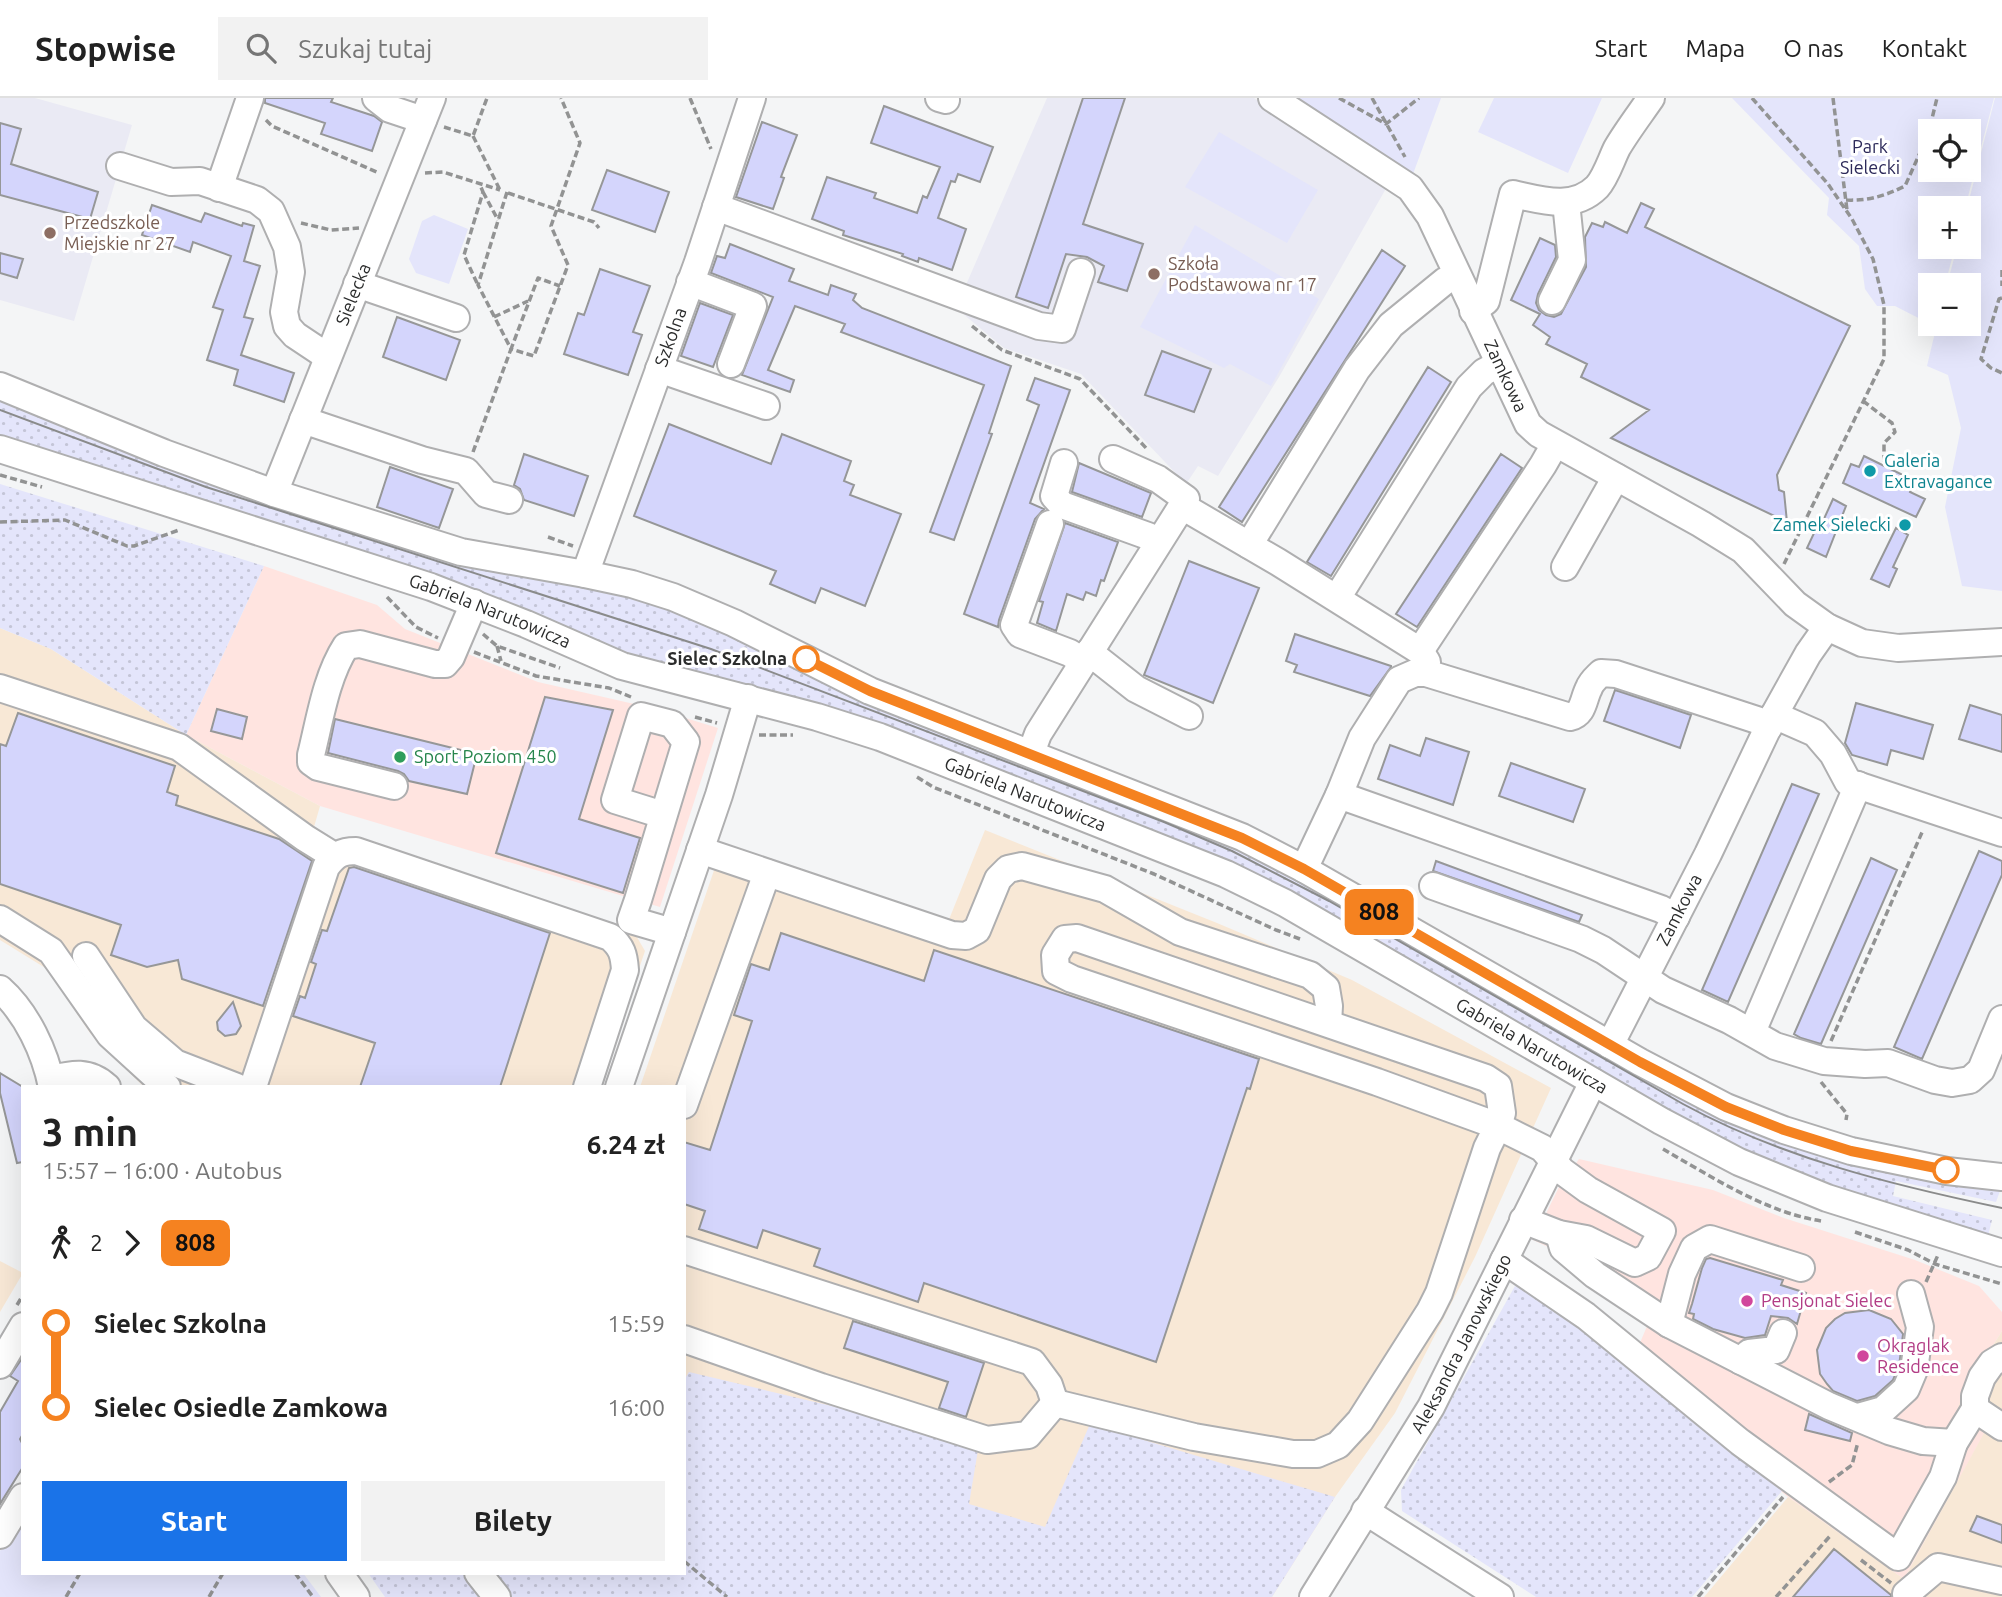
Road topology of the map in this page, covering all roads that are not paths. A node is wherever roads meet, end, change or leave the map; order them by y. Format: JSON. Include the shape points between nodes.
{"nodes":[{"id":1,"x":376,"y":98,"type":"edge"},
{"id":2,"x":752,"y":98,"type":"edge"},
{"id":3,"x":1272,"y":98,"type":"edge"},
{"id":4,"x":1651,"y":98,"type":"edge"},
{"id":5,"x":249,"y":100,"type":"edge"},
{"id":6,"x":427,"y":109,"type":"edge"},
{"id":7,"x":120,"y":166,"type":"dead end"},
{"id":8,"x":219,"y":188,"type":"junction"},
{"id":9,"x":1566,"y":202,"type":"junction"},
{"id":10,"x":716,"y":207,"type":"junction"},
{"id":11,"x":1082,"y":272,"type":"dead end"},
{"id":12,"x":1457,"y":276,"type":"junction"},
{"id":13,"x":690,"y":282,"type":"junction"},
{"id":14,"x":357,"y":284,"type":"junction"},
{"id":15,"x":1552,"y":301,"type":"dead end"},
{"id":16,"x":1473,"y":311,"type":"junction"},
{"id":17,"x":456,"y":318,"type":"dead end"},
{"id":18,"x":328,"y":356,"type":"junction"},
{"id":19,"x":731,"y":364,"type":"dead end"},
{"id":20,"x":1499,"y":364,"type":"junction"},
{"id":21,"x":659,"y":369,"type":"junction"},
{"id":22,"x":0,"y":386,"type":"edge"},
{"id":23,"x":766,"y":406,"type":"dead end"},
{"id":24,"x":303,"y":420,"type":"junction"},
{"id":25,"x":1555,"y":443,"type":"junction"},
{"id":26,"x":0,"y":449,"type":"edge"},
{"id":27,"x":1113,"y":459,"type":"dead end"},
{"id":28,"x":1064,"y":463,"type":"dead end"},
{"id":29,"x":1616,"y":477,"type":"junction"},
{"id":30,"x":274,"y":493,"type":"junction"},
{"id":31,"x":1186,"y":499,"type":"dead end"},
{"id":32,"x":509,"y":500,"type":"dead end"},
{"id":33,"x":1050,"y":524,"type":"dead end"},
{"id":34,"x":1157,"y":543,"type":"junction"},
{"id":35,"x":1249,"y":545,"type":"junction"},
{"id":36,"x":1564,"y":567,"type":"dead end"},
{"id":37,"x":585,"y":574,"type":"junction"},
{"id":38,"x":1337,"y":598,"type":"junction"},
{"id":39,"x":474,"y":603,"type":"junction"},
{"id":40,"x":1827,"y":627,"type":"junction"},
{"id":41,"x":2002,"y":642,"type":"edge"},
{"id":42,"x":1086,"y":657,"type":"junction"},
{"id":43,"x":1423,"y":662,"type":"junction"},
{"id":44,"x":0,"y":688,"type":"edge"},
{"id":45,"x":748,"y":698,"type":"junction"},
{"id":46,"x":1189,"y":716,"type":"dead end"},
{"id":47,"x":1772,"y":721,"type":"junction"},
{"id":48,"x":1031,"y":753,"type":"junction"},
{"id":49,"x":1858,"y":785,"type":"junction"},
{"id":50,"x":394,"y":786,"type":"dead end"},
{"id":51,"x":1339,"y":795,"type":"junction"},
{"id":52,"x":663,"y":815,"type":"dead end"},
{"id":53,"x":2002,"y":833,"type":"edge"},
{"id":54,"x":700,"y":850,"type":"junction"},
{"id":55,"x":334,"y":856,"type":"junction"},
{"id":56,"x":1304,"y":869,"type":"junction"},
{"id":57,"x":767,"y":873,"type":"junction"},
{"id":58,"x":1433,"y":886,"type":"dead end"},
{"id":59,"x":1676,"y":917,"type":"junction"},
{"id":60,"x":0,"y":919,"type":"edge"},
{"id":61,"x":672,"y":932,"type":"junction"},
{"id":62,"x":86,"y":956,"type":"dead end"},
{"id":63,"x":1646,"y":977,"type":"junction"},
{"id":64,"x":1,"y":992,"type":"edge"},
{"id":65,"x":2002,"y":1018,"type":"edge"},
{"id":66,"x":1328,"y":1023,"type":"junction"},
{"id":67,"x":1752,"y":1032,"type":"junction"},
{"id":68,"x":1610,"y":1045,"type":"junction"},
{"id":69,"x":1994,"y":1061,"type":"edge"},
{"id":70,"x":1593,"y":1082,"type":"junction"},
{"id":71,"x":51,"y":1083,"type":"edge"},
{"id":72,"x":105,"y":1085,"type":"edge"},
{"id":73,"x":165,"y":1085,"type":"edge"},
{"id":74,"x":232,"y":1085,"type":"edge"},
{"id":75,"x":254,"y":1085,"type":"edge"},
{"id":76,"x":588,"y":1085,"type":"edge"},
{"id":77,"x":620,"y":1085,"type":"edge"},
{"id":78,"x":686,"y":1099,"type":"edge"},
{"id":79,"x":1498,"y":1126,"type":"junction"},
{"id":80,"x":1554,"y":1159,"type":"junction"},
{"id":81,"x":2002,"y":1177,"type":"edge"},
{"id":82,"x":1523,"y":1220,"type":"junction"},
{"id":83,"x":1559,"y":1234,"type":"junction"},
{"id":84,"x":686,"y":1251,"type":"edge"},
{"id":85,"x":2002,"y":1253,"type":"edge"},
{"id":86,"x":1504,"y":1260,"type":"junction"},
{"id":87,"x":1801,"y":1268,"type":"dead end"},
{"id":88,"x":1920,"y":1285,"type":"road end"},
{"id":89,"x":1669,"y":1324,"type":"junction"},
{"id":90,"x":21,"y":1329,"type":"edge"},
{"id":91,"x":1783,"y":1333,"type":"dead end"},
{"id":92,"x":686,"y":1340,"type":"edge"},
{"id":93,"x":2002,"y":1357,"type":"edge"},
{"id":94,"x":1741,"y":1362,"type":"junction"},
{"id":95,"x":0,"y":1365,"type":"edge"},
{"id":96,"x":1055,"y":1402,"type":"junction"},
{"id":97,"x":1975,"y":1409,"type":"junction"},
{"id":98,"x":1863,"y":1419,"type":"junction"},
{"id":99,"x":2002,"y":1427,"type":"edge"},
{"id":100,"x":1954,"y":1443,"type":"junction"},
{"id":101,"x":21,"y":1500,"type":"edge"},
{"id":102,"x":1365,"y":1511,"type":"junction"},
{"id":103,"x":0,"y":1535,"type":"edge"},
{"id":104,"x":1899,"y":1557,"type":"junction"},
{"id":105,"x":340,"y":1575,"type":"edge"},
{"id":106,"x":480,"y":1575,"type":"edge"},
{"id":107,"x":2002,"y":1581,"type":"edge"},
{"id":108,"x":356,"y":1597,"type":"edge"},
{"id":109,"x":497,"y":1597,"type":"edge"},
{"id":110,"x":1313,"y":1597,"type":"edge"},
{"id":111,"x":1500,"y":1597,"type":"edge"}],
"edges":[{"from":1,"to":6,"type":"street","via":[[390,109]]},
{"from":2,"to":10,"type":"street","name":"Szkolna"},
{"from":3,"to":12,"type":"street","name":"Zamkowa","via":[[1410,188],[1430,216]]},
{"from":4,"to":9,"type":"street","via":[[1597,187]]},
{"from":5,"to":8,"type":"street"},
{"from":6,"to":14,"type":"street","name":"Sielecka"},
{"from":7,"to":8,"type":"street","via":[[171,182],[200,181]]},
{"from":8,"to":18,"type":"street","via":[[257,200],[271,211],[287,247],[291,272],[284,312],[287,326]]},
{"from":9,"to":15,"type":"street","via":[[1572,260]]},
{"from":9,"to":16,"type":"street","via":[[1513,194],[1486,301]]},
{"from":10,"to":11,"type":"street","via":[[1039,326],[1062,329]]},
{"from":10,"to":13,"type":"street","name":"Szkolna"},
{"from":12,"to":16,"type":"street","name":"Zamkowa"},
{"from":12,"to":35,"type":"street","via":[[1391,325],[1357,369]]},
{"from":13,"to":19,"type":"street","via":[[753,306]]},
{"from":13,"to":21,"type":"street","name":"Szkolna"},
{"from":14,"to":17,"type":"street"},
{"from":14,"to":18,"type":"street","name":"Sielecka"},
{"from":16,"to":20,"type":"street","name":"Zamkowa"},
{"from":18,"to":24,"type":"street","name":"Sielecka"},
{"from":20,"to":25,"type":"street","name":"Zamkowa","via":[[1528,424]]},
{"from":20,"to":38,"type":"street","via":[[1469,387]]},
{"from":21,"to":23,"type":"street"},
{"from":21,"to":37,"type":"street","name":"Szkolna"},
{"from":22,"to":30,"type":"street"},
{"from":24,"to":30,"type":"street","name":"Sielecka"},
{"from":24,"to":32,"type":"street","via":[[466,471],[486,494]]},
{"from":25,"to":29,"type":"street","name":"Zamkowa"},
{"from":25,"to":43,"type":"street"},
{"from":26,"to":39,"type":"street","name":"Gabriela Narutowicza"},
{"from":27,"to":31,"type":"street","via":[[1158,479]]},
{"from":28,"to":34,"type":"street","via":[[1054,496],[1062,505]]},
{"from":29,"to":36,"type":"street"},
{"from":29,"to":40,"type":"street","name":"Zamkowa","via":[[1743,550],[1796,604]]},
{"from":30,"to":37,"type":"street","via":[[461,552]]},
{"from":33,"to":42,"type":"street","via":[[1014,625],[1020,634]]},
{"from":34,"to":35,"type":"street","via":[[1182,506]]},
{"from":34,"to":42,"type":"street"},
{"from":35,"to":38,"type":"street"},
{"from":37,"to":48,"type":"street","via":[[673,597],[870,691]]},
{"from":38,"to":43,"type":"street"},
{"from":39,"to":45,"type":"street","name":"Gabriela Narutowicza","via":[[622,666]]},
{"from":39,"to":50,"type":"street","via":[[445,664],[360,644],[346,646],[338,658],[311,762]]},
{"from":40,"to":41,"type":"street","name":"Zamkowa","via":[[1862,643],[1898,648]]},
{"from":40,"to":47,"type":"street","name":"Zamkowa"},
{"from":42,"to":46,"type":"street"},
{"from":42,"to":48,"type":"street"},
{"from":43,"to":47,"type":"street","via":[[1570,717],[1581,710],[1590,685],[1601,674],[1616,674]]},
{"from":43,"to":51,"type":"street","via":[[1415,673],[1399,680],[1362,737]]},
{"from":44,"to":55,"type":"street","via":[[179,747]]},
{"from":45,"to":54,"type":"street"},
{"from":45,"to":70,"type":"street","name":"Gabriela Narutowicza","via":[[880,737],[1226,874],[1295,909]]},
{"from":47,"to":49,"type":"street","via":[[1815,733],[1849,782]]},
{"from":47,"to":59,"type":"street","name":"Zamkowa"},
{"from":48,"to":56,"type":"street","via":[[1242,838]]},
{"from":49,"to":53,"type":"street"},
{"from":49,"to":67,"type":"street"},
{"from":51,"to":56,"type":"street"},
{"from":51,"to":59,"type":"street"},
{"from":52,"to":61,"type":"street","via":[[631,919]]},
{"from":54,"to":57,"type":"street"},
{"from":54,"to":61,"type":"street"},
{"from":55,"to":75,"type":"street","via":[[326,867]]},
{"from":55,"to":76,"type":"street","via":[[356,851],[610,937],[619,944],[625,970]]},
{"from":56,"to":68,"type":"street"},
{"from":57,"to":66,"type":"street","via":[[966,936],[977,930],[998,879],[1008,869],[1023,866],[1051,872],[1105,889],[1180,932],[1310,975],[1326,988]]},
{"from":57,"to":78,"type":"street"},
{"from":58,"to":63,"type":"street","via":[[1581,939]]},
{"from":59,"to":63,"type":"street","name":"Zamkowa"},
{"from":60,"to":73,"type":"street","via":[[51,951],[110,1035]]},
{"from":61,"to":77,"type":"street"},
{"from":62,"to":74,"type":"street","via":[[134,1028],[175,1063]]},
{"from":63,"to":67,"type":"street","via":[[1663,990]]},
{"from":63,"to":68,"type":"street","name":"Zamkowa"},
{"from":64,"to":71,"type":"street","via":[[21,1013]]},
{"from":65,"to":69,"type":"street"},
{"from":66,"to":79,"type":"street","via":[[1486,1078],[1498,1086],[1502,1113]]},
{"from":66,"to":79,"type":"street","via":[[1077,937],[1066,939],[1055,956],[1056,971],[1072,979]]},
{"from":67,"to":69,"type":"street","via":[[1822,1072],[1888,1063],[1952,1083],[1970,1080]]},
{"from":68,"to":81,"type":"street","via":[[1726,1107],[1784,1130],[1851,1151]]},
{"from":70,"to":80,"type":"street","name":"Aleksandra Janowskiego"},
{"from":70,"to":85,"type":"street","name":"Gabriela Narutowicza","via":[[1739,1162],[1827,1198]]},
{"from":71,"to":72,"type":"street","via":[[83,1073]]},
{"from":79,"to":80,"type":"street","via":[[1542,1147]]},
{"from":79,"to":96,"type":"street","via":[[1434,1302],[1360,1421],[1338,1445],[1317,1454],[1293,1454],[1194,1437]]},
{"from":80,"to":82,"type":"street","name":"Aleksandra Janowskiego"},
{"from":80,"to":83,"type":"street","via":[[1588,1190],[1662,1231],[1648,1257],[1635,1263],[1586,1239]]},
{"from":82,"to":83,"type":"street"},
{"from":82,"to":86,"type":"street","name":"Aleksandra Janowskiego"},
{"from":83,"to":89,"type":"street","via":[[1563,1248],[1595,1275]]},
{"from":84,"to":96,"type":"street","via":[[1032,1362]]},
{"from":86,"to":102,"type":"street","name":"Aleksandra Janowskiego","via":[[1431,1407]]},
{"from":86,"to":104,"type":"street","via":[[1586,1316],[1740,1442]]},
{"from":87,"to":89,"type":"street","via":[[1710,1238],[1694,1248]]},
{"from":88,"to":98,"type":"street","via":[[1920,1327],[1914,1370],[1906,1389],[1883,1410]]},
{"from":89,"to":94,"type":"street"},
{"from":90,"to":95,"type":"street"},
{"from":91,"to":94,"type":"street","via":[[1776,1350],[1749,1353]]},
{"from":92,"to":96,"type":"street","via":[[987,1440],[1028,1435]]},
{"from":93,"to":97,"type":"street","via":[[1982,1377]]},
{"from":94,"to":98,"type":"street"},
{"from":97,"to":99,"type":"street"},
{"from":97,"to":100,"type":"street"},
{"from":98,"to":100,"type":"street","via":[[1923,1441]]},
{"from":100,"to":104,"type":"street","via":[[1943,1477]]},
{"from":101,"to":103,"type":"street"},
{"from":102,"to":110,"type":"street","name":"Aleksandra Janowskiego"},
{"from":102,"to":111,"type":"street"},
{"from":104,"to":107,"type":"street","via":[[1915,1586],[1938,1567]]},
{"from":105,"to":108,"type":"street"},
{"from":106,"to":109,"type":"street"}]}
